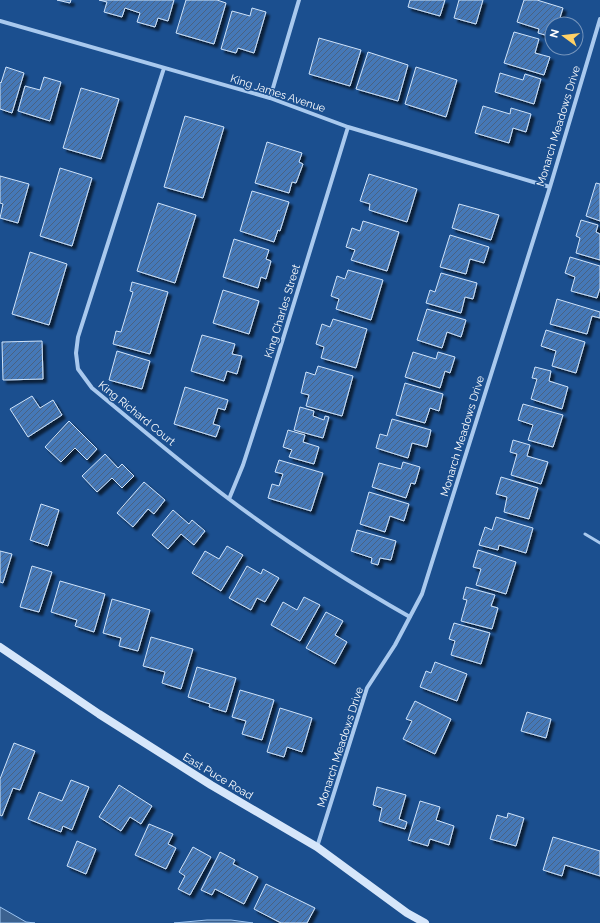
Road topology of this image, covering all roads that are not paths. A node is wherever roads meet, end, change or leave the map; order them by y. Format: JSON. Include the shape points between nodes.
{"nodes":[{"id":1,"x":299,"y":0,"type":"edge"},
{"id":2,"x":600,"y":19,"type":"edge"},
{"id":3,"x":0,"y":21,"type":"edge"},
{"id":4,"x":164,"y":68,"type":"junction"},
{"id":5,"x":270,"y":98,"type":"junction"},
{"id":6,"x":348,"y":126,"type":"junction"},
{"id":7,"x":550,"y":187,"type":"junction"},
{"id":8,"x":229,"y":499,"type":"junction"},
{"id":9,"x":585,"y":534,"type":"dead end"},
{"id":10,"x":600,"y":543,"type":"edge"},
{"id":11,"x":410,"y":617,"type":"junction"},
{"id":12,"x":0,"y":647,"type":"edge"},
{"id":13,"x":317,"y":847,"type":"junction"},
{"id":14,"x":425,"y":923,"type":"edge"}],
"edges":[{"from":1,"to":5,"type":"street"},
{"from":2,"to":7,"type":"street","name":"Monarch Meadows Drive"},
{"from":3,"to":4,"type":"street","name":"King James Avenue"},
{"from":4,"to":5,"type":"street","name":"King James Avenue"},
{"from":4,"to":8,"type":"street","name":"King Richard Court","via":[[78,337],[78,369],[92,388]]},
{"from":5,"to":6,"type":"street","name":"King James Avenue"},
{"from":6,"to":7,"type":"street","name":"King James Avenue"},
{"from":6,"to":8,"type":"street","name":"King Charles Street","via":[[267,391]]},
{"from":7,"to":11,"type":"street","name":"Monarch Meadows Drive","via":[[422,594]]},
{"from":8,"to":11,"type":"street","name":"King Richard Court","via":[[319,562]]},
{"from":9,"to":10,"type":"lane"},
{"from":11,"to":13,"type":"street","name":"Monarch Meadows Drive","via":[[367,688]]},
{"from":12,"to":13,"type":"main road","name":"East Puce Road","via":[[211,785]]},
{"from":13,"to":14,"type":"main road","name":"East Puce Road","via":[[407,913]]}]}
